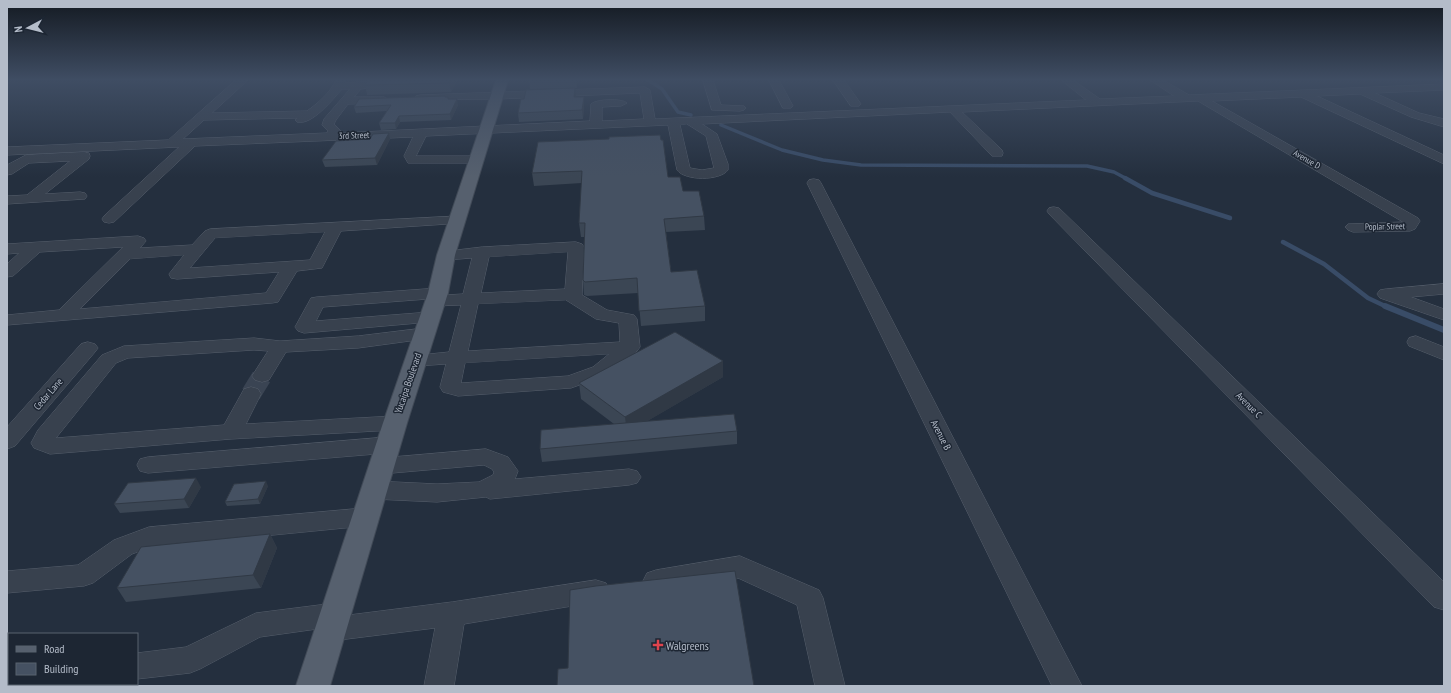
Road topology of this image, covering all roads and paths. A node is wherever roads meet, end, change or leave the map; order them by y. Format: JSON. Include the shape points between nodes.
{"nodes":[{"id":1,"x":206,"y":112,"type":"edge"},
{"id":2,"x":336,"y":112,"type":"edge"},
{"id":3,"x":492,"y":112,"type":"edge"},
{"id":4,"x":597,"y":112,"type":"edge"},
{"id":5,"x":649,"y":112,"type":"edge"},
{"id":6,"x":763,"y":112,"type":"edge"},
{"id":7,"x":956,"y":112,"type":"edge"},
{"id":8,"x":1225,"y":112,"type":"edge"},
{"id":9,"x":1343,"y":112,"type":"edge"},
{"id":10,"x":1409,"y":112,"type":"edge"},
{"id":11,"x":310,"y":114,"type":"joint"},
{"id":12,"x":201,"y":117,"type":"junction"},
{"id":13,"x":673,"y":120,"type":"junction"},
{"id":14,"x":688,"y":120,"type":"junction"},
{"id":15,"x":650,"y":122,"type":"junction"},
{"id":16,"x":1444,"y":123,"type":"edge"},
{"id":17,"x":596,"y":124,"type":"junction"},
{"id":18,"x":332,"y":136,"type":"junction"},
{"id":19,"x":286,"y":138,"type":"junction"},
{"id":20,"x":419,"y":138,"type":"junction"},
{"id":21,"x":662,"y":138,"type":"edge"},
{"id":22,"x":677,"y":138,"type":"junction"},
{"id":23,"x":192,"y":142,"type":"junction"},
{"id":24,"x":172,"y":143,"type":"junction"},
{"id":25,"x":482,"y":143,"type":"junction"},
{"id":26,"x":96,"y":147,"type":"junction"},
{"id":27,"x":7,"y":151,"type":"edge"},
{"id":28,"x":997,"y":154,"type":"dead end"},
{"id":29,"x":84,"y":156,"type":"junction"},
{"id":30,"x":1444,"y":160,"type":"edge"},
{"id":31,"x":7,"y":171,"type":"edge"},
{"id":32,"x":814,"y":183,"type":"dead end"},
{"id":33,"x":80,"y":196,"type":"dead end"},
{"id":34,"x":30,"y":199,"type":"junction"},
{"id":35,"x":7,"y":200,"type":"edge"},
{"id":36,"x":1054,"y":211,"type":"dead end"},
{"id":37,"x":109,"y":219,"type":"dead end"},
{"id":38,"x":458,"y":220,"type":"junction"},
{"id":39,"x":1413,"y":221,"type":"joint"},
{"id":40,"x":335,"y":227,"type":"junction"},
{"id":41,"x":1353,"y":227,"type":"dead end"},
{"id":42,"x":36,"y":247,"type":"junction"},
{"id":43,"x":7,"y":248,"type":"edge"},
{"id":44,"x":196,"y":250,"type":"junction"},
{"id":45,"x":482,"y":252,"type":"junction"},
{"id":46,"x":125,"y":254,"type":"junction"},
{"id":47,"x":446,"y":255,"type":"junction"},
{"id":48,"x":291,"y":267,"type":"junction"},
{"id":49,"x":7,"y":272,"type":"edge"},
{"id":50,"x":1444,"y":290,"type":"edge"},
{"id":51,"x":573,"y":294,"type":"junction"},
{"id":52,"x":471,"y":299,"type":"junction"},
{"id":53,"x":432,"y":311,"type":"junction"},
{"id":54,"x":1444,"y":315,"type":"edge"},
{"id":55,"x":63,"y":316,"type":"junction"},
{"id":56,"x":7,"y":320,"type":"edge"},
{"id":57,"x":1416,"y":342,"type":"dead end"},
{"id":58,"x":280,"y":347,"type":"junction"},
{"id":59,"x":630,"y":347,"type":"junction"},
{"id":60,"x":88,"y":348,"type":"dead end"},
{"id":61,"x":1444,"y":354,"type":"edge"},
{"id":62,"x":457,"y":358,"type":"junction"},
{"id":63,"x":417,"y":360,"type":"junction"},
{"id":64,"x":262,"y":376,"type":"tunnel mouth"},
{"id":65,"x":251,"y":394,"type":"tunnel mouth"},
{"id":66,"x":395,"y":423,"type":"junction"},
{"id":67,"x":231,"y":432,"type":"junction"},
{"id":68,"x":7,"y":441,"type":"edge"},
{"id":69,"x":385,"y":455,"type":"junction"},
{"id":70,"x":148,"y":465,"type":"dead end"},
{"id":71,"x":630,"y":477,"type":"dead end"},
{"id":72,"x":374,"y":490,"type":"junction"},
{"id":73,"x":482,"y":490,"type":"junction"},
{"id":74,"x":365,"y":517,"type":"junction"},
{"id":75,"x":7,"y":582,"type":"edge"},
{"id":76,"x":1444,"y":599,"type":"edge"},
{"id":77,"x":452,"y":614,"type":"junction"},
{"id":78,"x":333,"y":622,"type":"junction"},
{"id":79,"x":138,"y":666,"type":"edge"},
{"id":80,"x":313,"y":686,"type":"edge"},
{"id":81,"x":438,"y":686,"type":"edge"},
{"id":82,"x":830,"y":686,"type":"edge"},
{"id":83,"x":1067,"y":686,"type":"edge"}],
"edges":[{"from":1,"to":12,"type":"street"},
{"from":2,"to":18,"type":"street","via":[[328,125],[335,131]]},
{"from":3,"to":25,"type":"main road","name":"Yucaipa Boulevard"},
{"from":4,"to":17,"type":"street"},
{"from":5,"to":15,"type":"street"},
{"from":6,"to":14,"type":"street"},
{"from":7,"to":28,"type":"street"},
{"from":8,"to":39,"type":"street","name":"Avenue D"},
{"from":9,"to":30,"type":"street"},
{"from":10,"to":16,"type":"street"},
{"from":11,"to":12,"type":"street"},
{"from":11,"to":19,"type":"street"},
{"from":12,"to":24,"type":"street"},
{"from":13,"to":14,"type":"street"},
{"from":13,"to":15,"type":"street"},
{"from":13,"to":22,"type":"street"},
{"from":14,"to":22,"type":"street","via":[[711,134],[721,170],[716,173],[692,174],[684,170]]},
{"from":15,"to":17,"type":"street"},
{"from":17,"to":25,"type":"street"},
{"from":18,"to":19,"type":"street","name":"3rd Street"},
{"from":18,"to":20,"type":"street","name":"3rd Street"},
{"from":19,"to":23,"type":"street","name":"3rd Street"},
{"from":20,"to":25,"type":"street","name":"3rd Street"},
{"from":20,"to":25,"type":"street","via":[[410,156],[413,160]]},
{"from":21,"to":22,"type":"street"},
{"from":23,"to":24,"type":"street","name":"3rd Street"},
{"from":23,"to":37,"type":"street"},
{"from":24,"to":26,"type":"street","name":"3rd Street"},
{"from":25,"to":38,"type":"main road","name":"Yucaipa Boulevard"},
{"from":26,"to":27,"type":"street","name":"3rd Street"},
{"from":26,"to":29,"type":"street"},
{"from":29,"to":31,"type":"street","via":[[26,159]]},
{"from":29,"to":34,"type":"street"},
{"from":32,"to":83,"type":"street","name":"Avenue B"},
{"from":33,"to":34,"type":"street"},
{"from":34,"to":35,"type":"street"},
{"from":36,"to":76,"type":"street","name":"Avenue C"},
{"from":38,"to":40,"type":"street"},
{"from":38,"to":47,"type":"main road","name":"Yucaipa Boulevard"},
{"from":39,"to":41,"type":"street","name":"Poplar Street","via":[[1410,226]]},
{"from":40,"to":44,"type":"street","via":[[210,234]]},
{"from":40,"to":48,"type":"street","via":[[316,265]]},
{"from":42,"to":43,"type":"street"},
{"from":42,"to":46,"type":"street","via":[[138,241]]},
{"from":42,"to":49,"type":"street"},
{"from":44,"to":46,"type":"street"},
{"from":44,"to":48,"type":"street","via":[[178,274]]},
{"from":45,"to":47,"type":"street"},
{"from":45,"to":51,"type":"street","via":[[576,247]]},
{"from":45,"to":52,"type":"street"},
{"from":46,"to":55,"type":"street"},
{"from":47,"to":53,"type":"main road","name":"Yucaipa Boulevard"},
{"from":48,"to":55,"type":"street","via":[[272,298]]},
{"from":50,"to":54,"type":"street","via":[[1386,294]]},
{"from":51,"to":52,"type":"street"},
{"from":51,"to":59,"type":"street","via":[[573,297],[602,315],[628,319]]},
{"from":52,"to":53,"type":"street"},
{"from":52,"to":62,"type":"street"},
{"from":53,"to":53,"type":"street","via":[[379,321],[304,327],[317,302]]},
{"from":53,"to":58,"type":"street","via":[[358,342]]},
{"from":53,"to":63,"type":"main road","name":"Yucaipa Boulevard"},
{"from":55,"to":56,"type":"street"},
{"from":57,"to":61,"type":"street"},
{"from":58,"to":64,"type":"street"},
{"from":58,"to":67,"type":"street","via":[[254,344],[124,352],[116,355],[109,359],[42,443],[50,446]]},
{"from":59,"to":62,"type":"street"},
{"from":59,"to":62,"type":"street","via":[[600,371],[571,382],[458,390],[450,387]]},
{"from":60,"to":68,"type":"street","name":"Cedar Lane"},
{"from":62,"to":63,"type":"street"},
{"from":63,"to":66,"type":"main road","name":"Yucaipa Boulevard"},
{"from":65,"to":67,"type":"street"},
{"from":66,"to":67,"type":"street"},
{"from":66,"to":69,"type":"main road","name":"Yucaipa Boulevard"},
{"from":69,"to":70,"type":"street"},
{"from":69,"to":72,"type":"main road","name":"Yucaipa Boulevard"},
{"from":69,"to":73,"type":"street","via":[[486,457],[500,464],[506,471],[503,480]]},
{"from":71,"to":73,"type":"street"},
{"from":72,"to":73,"type":"street","via":[[437,493]]},
{"from":72,"to":74,"type":"main road","name":"Yucaipa Boulevard"},
{"from":74,"to":75,"type":"street","via":[[149,537],[123,547],[84,575]]},
{"from":74,"to":78,"type":"main road","name":"Yucaipa Boulevard"},
{"from":77,"to":78,"type":"street"},
{"from":77,"to":81,"type":"street"},
{"from":77,"to":82,"type":"street","via":[[740,568],[809,598]]},
{"from":78,"to":79,"type":"street","via":[[256,625],[190,660]]},
{"from":78,"to":80,"type":"main road","name":"Yucaipa Boulevard"}]}
